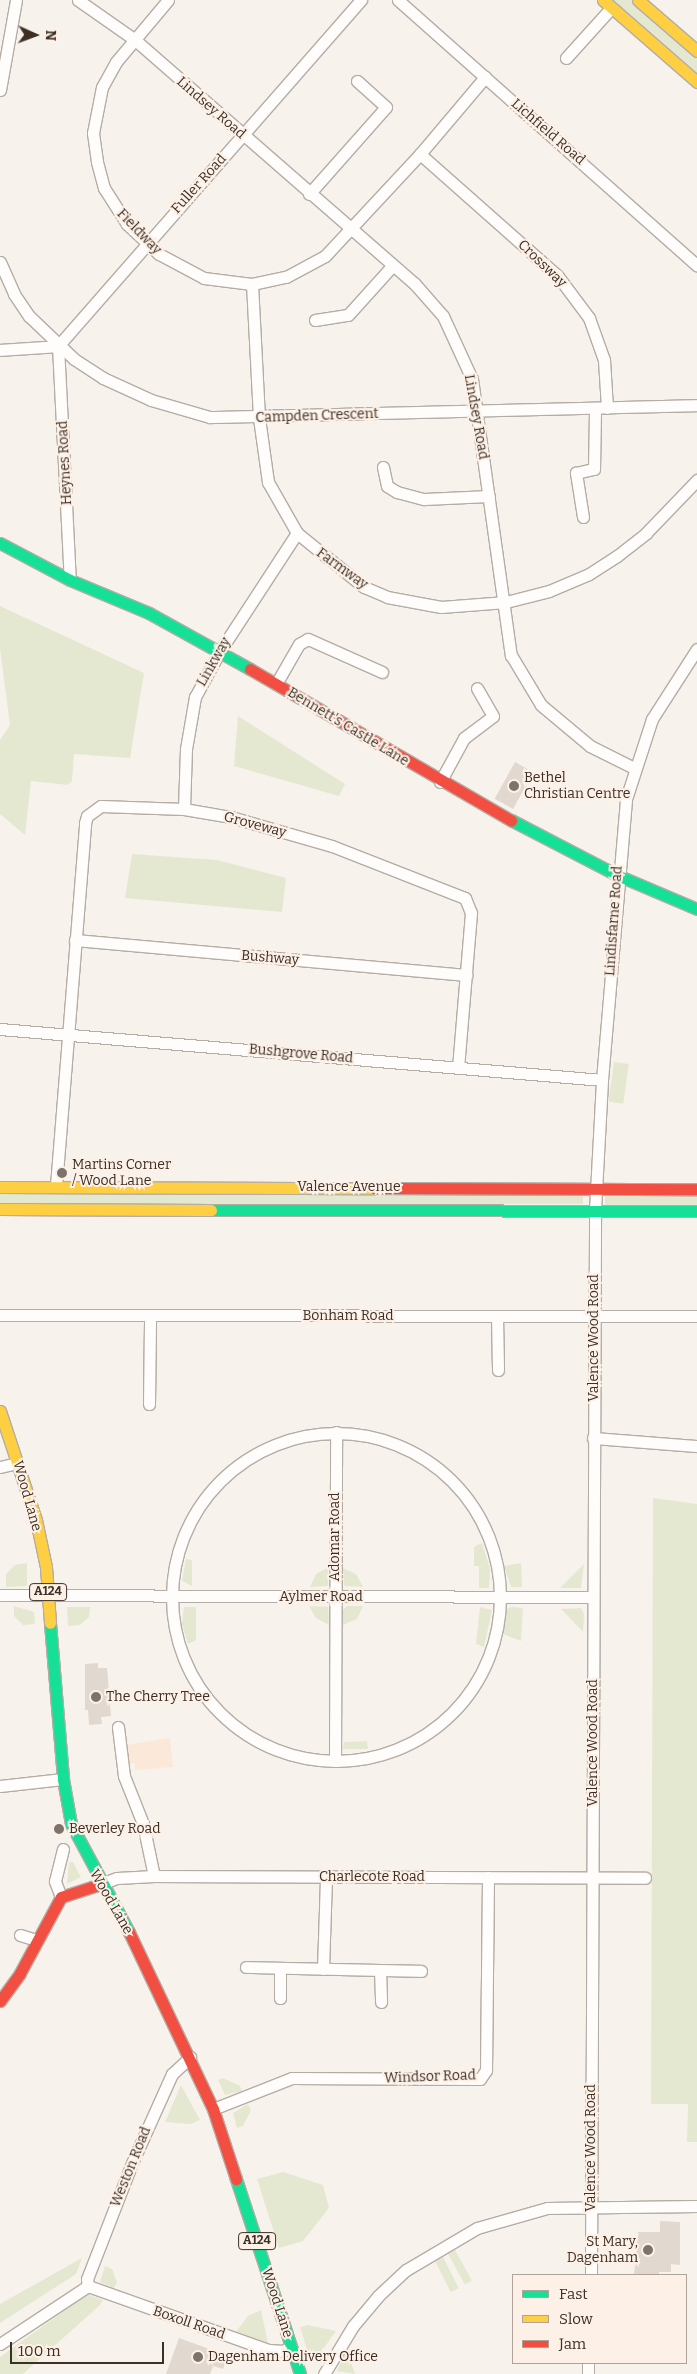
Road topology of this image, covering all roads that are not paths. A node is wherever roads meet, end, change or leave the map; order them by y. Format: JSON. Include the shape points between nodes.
{"nodes":[{"id":1,"x":16,"y":0,"type":"edge"},
{"id":2,"x":78,"y":0,"type":"edge"},
{"id":3,"x":168,"y":0,"type":"edge"},
{"id":4,"x":361,"y":0,"type":"edge"},
{"id":5,"x":398,"y":0,"type":"edge"},
{"id":6,"x":638,"y":0,"type":"edge"},
{"id":7,"x":607,"y":4,"type":"edge"},
{"id":8,"x":134,"y":39,"type":"junction"},
{"id":9,"x":697,"y":51,"type":"edge"},
{"id":10,"x":566,"y":58,"type":"dead end"},
{"id":11,"x":485,"y":77,"type":"junction"},
{"id":12,"x":357,"y":81,"type":"dead end"},
{"id":13,"x":697,"y":82,"type":"edge"},
{"id":14,"x":0,"y":90,"type":"edge"},
{"id":15,"x":243,"y":135,"type":"junction"},
{"id":16,"x":420,"y":154,"type":"junction"},
{"id":17,"x":309,"y":194,"type":"junction"},
{"id":18,"x":351,"y":230,"type":"junction"},
{"id":19,"x":147,"y":244,"type":"junction"},
{"id":20,"x":0,"y":262,"type":"edge"},
{"id":21,"x":393,"y":265,"type":"junction"},
{"id":22,"x":697,"y":265,"type":"edge"},
{"id":23,"x":252,"y":284,"type":"junction"},
{"id":24,"x":315,"y":320,"type":"dead end"},
{"id":25,"x":58,"y":346,"type":"junction"},
{"id":26,"x":0,"y":350,"type":"edge"},
{"id":27,"x":697,"y":405,"type":"edge"},
{"id":28,"x":607,"y":408,"type":"junction"},
{"id":29,"x":594,"y":409,"type":"junction"},
{"id":30,"x":478,"y":412,"type":"junction"},
{"id":31,"x":259,"y":418,"type":"junction"},
{"id":32,"x":383,"y":467,"type":"dead end"},
{"id":33,"x":697,"y":480,"type":"edge"},
{"id":34,"x":489,"y":496,"type":"junction"},
{"id":35,"x":583,"y":517,"type":"dead end"},
{"id":36,"x":297,"y":534,"type":"junction"},
{"id":37,"x":0,"y":543,"type":"edge"},
{"id":38,"x":70,"y":580,"type":"junction"},
{"id":39,"x":502,"y":602,"type":"junction"},
{"id":40,"x":697,"y":649,"type":"edge"},
{"id":41,"x":220,"y":651,"type":"junction"},
{"id":42,"x":382,"y":672,"type":"dead end"},
{"id":43,"x":276,"y":684,"type":"junction"},
{"id":44,"x":477,"y":688,"type":"dead end"},
{"id":45,"x":634,"y":768,"type":"junction"},
{"id":46,"x":440,"y":782,"type":"junction"},
{"id":47,"x":184,"y":809,"type":"junction"},
{"id":48,"x":617,"y":875,"type":"junction"},
{"id":49,"x":697,"y":909,"type":"edge"},
{"id":50,"x":75,"y":940,"type":"junction"},
{"id":51,"x":466,"y":975,"type":"junction"},
{"id":52,"x":0,"y":1029,"type":"edge"},
{"id":53,"x":66,"y":1034,"type":"junction"},
{"id":54,"x":458,"y":1067,"type":"junction"},
{"id":55,"x":602,"y":1080,"type":"junction"},
{"id":56,"x":0,"y":1186,"type":"edge"},
{"id":57,"x":56,"y":1186,"type":"junction"},
{"id":58,"x":596,"y":1189,"type":"junction"},
{"id":59,"x":697,"y":1189,"type":"edge"},
{"id":60,"x":0,"y":1209,"type":"edge"},
{"id":61,"x":595,"y":1210,"type":"junction"},
{"id":62,"x":697,"y":1211,"type":"edge"},
{"id":63,"x":0,"y":1315,"type":"edge"},
{"id":64,"x":497,"y":1316,"type":"junction"},
{"id":65,"x":594,"y":1316,"type":"junction"},
{"id":66,"x":697,"y":1316,"type":"edge"},
{"id":67,"x":150,"y":1317,"type":"junction"},
{"id":68,"x":498,"y":1370,"type":"dead end"},
{"id":69,"x":149,"y":1404,"type":"dead end"},
{"id":70,"x":0,"y":1411,"type":"edge"},
{"id":71,"x":336,"y":1432,"type":"junction"},
{"id":72,"x":593,"y":1438,"type":"junction"},
{"id":73,"x":697,"y":1446,"type":"edge"},
{"id":74,"x":18,"y":1463,"type":"junction"},
{"id":75,"x":0,"y":1467,"type":"edge"},
{"id":76,"x":0,"y":1595,"type":"edge"},
{"id":77,"x":49,"y":1596,"type":"junction"},
{"id":78,"x":172,"y":1596,"type":"junction"},
{"id":79,"x":593,"y":1597,"type":"junction"},
{"id":80,"x":335,"y":1598,"type":"junction"},
{"id":81,"x":500,"y":1598,"type":"junction"},
{"id":82,"x":118,"y":1727,"type":"dead end"},
{"id":83,"x":335,"y":1761,"type":"junction"},
{"id":84,"x":63,"y":1779,"type":"junction"},
{"id":85,"x":0,"y":1786,"type":"edge"},
{"id":86,"x":63,"y":1849,"type":"dead end"},
{"id":87,"x":154,"y":1876,"type":"junction"},
{"id":88,"x":326,"y":1877,"type":"junction"},
{"id":89,"x":488,"y":1877,"type":"junction"},
{"id":90,"x":593,"y":1877,"type":"junction"},
{"id":91,"x":645,"y":1878,"type":"dead end"},
{"id":92,"x":101,"y":1884,"type":"junction"},
{"id":93,"x":60,"y":1897,"type":"junction"},
{"id":94,"x":20,"y":1934,"type":"dead end"},
{"id":95,"x":36,"y":1940,"type":"junction"},
{"id":96,"x":246,"y":1967,"type":"dead end"},
{"id":97,"x":280,"y":1968,"type":"junction"},
{"id":98,"x":323,"y":1969,"type":"junction"},
{"id":99,"x":380,"y":1970,"type":"junction"},
{"id":100,"x":421,"y":1971,"type":"dead end"},
{"id":101,"x":280,"y":1998,"type":"dead end"},
{"id":102,"x":0,"y":2001,"type":"edge"},
{"id":103,"x":381,"y":2002,"type":"dead end"},
{"id":104,"x":190,"y":2057,"type":"junction"},
{"id":105,"x":213,"y":2109,"type":"junction"},
{"id":106,"x":591,"y":2206,"type":"junction"},
{"id":107,"x":697,"y":2206,"type":"edge"},
{"id":108,"x":590,"y":2274,"type":"edge"},
{"id":109,"x":88,"y":2286,"type":"junction"},
{"id":110,"x":0,"y":2344,"type":"edge"},
{"id":111,"x":291,"y":2347,"type":"junction"},
{"id":112,"x":300,"y":2374,"type":"edge"},
{"id":113,"x":324,"y":2374,"type":"edge"}],
"edges":[{"from":1,"to":14,"type":"street"},
{"from":2,"to":8,"type":"street","name":"Lindsey Road"},
{"from":3,"to":8,"type":"street","name":"Fieldway"},
{"from":4,"to":15,"type":"street","name":"Fuller Road"},
{"from":5,"to":11,"type":"street","name":"Lichfield Road"},
{"from":6,"to":9,"type":"main road"},
{"from":7,"to":10,"type":"street"},
{"from":7,"to":13,"type":"main road"},
{"from":8,"to":15,"type":"street","name":"Lindsey Road"},
{"from":8,"to":19,"type":"street","name":"Fieldway","via":[[102,87],[94,132],[104,188],[127,224]]},
{"from":11,"to":16,"type":"street","name":"Fieldway"},
{"from":11,"to":22,"type":"street","name":"Lichfield Road"},
{"from":12,"to":17,"type":"street","via":[[386,107]]},
{"from":15,"to":17,"type":"street","name":"Lindsey Road"},
{"from":15,"to":19,"type":"street","name":"Fuller Road"},
{"from":16,"to":18,"type":"street","name":"Fieldway"},
{"from":16,"to":28,"type":"street","name":"Crossway","via":[[557,276],[589,318],[604,360]]},
{"from":17,"to":18,"type":"street","name":"Lindsey Road"},
{"from":18,"to":21,"type":"street","name":"Lindsey Road"},
{"from":18,"to":23,"type":"street","name":"Fieldway","via":[[309,267],[286,277]]},
{"from":19,"to":23,"type":"street","name":"Fieldway","via":[[191,273],[224,283]]},
{"from":19,"to":25,"type":"street","name":"Fuller Road"},
{"from":20,"to":25,"type":"street","name":"Campden Crescent","via":[[14,294]]},
{"from":21,"to":24,"type":"street","via":[[348,315]]},
{"from":21,"to":30,"type":"street","name":"Lindsey Road","via":[[443,316],[472,379]]},
{"from":23,"to":31,"type":"street","name":"Farmway"},
{"from":25,"to":26,"type":"street"},
{"from":25,"to":31,"type":"street","name":"Campden Crescent","via":[[103,378],[151,400],[210,417]]},
{"from":25,"to":38,"type":"street","name":"Heynes Road"},
{"from":27,"to":28,"type":"street","name":"Campden Crescent"},
{"from":28,"to":29,"type":"street","name":"Campden Crescent"},
{"from":29,"to":30,"type":"street","name":"Campden Crescent"},
{"from":29,"to":35,"type":"street","via":[[594,469],[576,474]]},
{"from":30,"to":31,"type":"street","name":"Campden Crescent"},
{"from":30,"to":34,"type":"street","name":"Lindsey Road"},
{"from":31,"to":36,"type":"street","name":"Farmway","via":[[268,482]]},
{"from":32,"to":34,"type":"street","via":[[387,486],[397,492],[424,499]]},
{"from":33,"to":39,"type":"street","name":"Farmway","via":[[646,534],[590,574],[549,591]]},
{"from":34,"to":39,"type":"street","name":"Lindsey Road"},
{"from":36,"to":39,"type":"street","name":"Farmway","via":[[342,572],[387,597],[441,607]]},
{"from":36,"to":41,"type":"street","name":"Linkway"},
{"from":37,"to":38,"type":"main road","name":"Bennett's Castle Lane"},
{"from":38,"to":41,"type":"main road","name":"Bennett's Castle Lane","via":[[149,612]]},
{"from":39,"to":45,"type":"street","name":"Lindsey Road","via":[[511,655],[541,706],[590,746]]},
{"from":40,"to":45,"type":"street","name":"Lindisfarne Road","via":[[652,719]]},
{"from":41,"to":43,"type":"main road","name":"Bennett's Castle Lane"},
{"from":41,"to":47,"type":"street","name":"Linkway","via":[[195,697],[189,718]]},
{"from":42,"to":43,"type":"street","via":[[308,640],[299,644]]},
{"from":43,"to":46,"type":"main road","name":"Bennett's Castle Lane"},
{"from":44,"to":46,"type":"street","via":[[493,716],[464,738]]},
{"from":45,"to":48,"type":"street","name":"Lindisfarne Road"},
{"from":46,"to":48,"type":"main road","name":"Bennett's Castle Lane"},
{"from":47,"to":50,"type":"street","name":"Groveway","via":[[113,805],[101,806],[87,816]]},
{"from":47,"to":51,"type":"street","name":"Groveway","via":[[231,817],[332,846],[464,898],[471,913]]},
{"from":48,"to":49,"type":"main road","name":"Bennett's Castle Lane"},
{"from":48,"to":55,"type":"street","name":"Lindisfarne Road"},
{"from":50,"to":51,"type":"street","name":"Bushway"},
{"from":50,"to":53,"type":"street","name":"Groveway"},
{"from":51,"to":54,"type":"street","name":"Groveway"},
{"from":52,"to":53,"type":"street","name":"Bushgrove Road"},
{"from":53,"to":54,"type":"street","name":"Bushgrove Road"},
{"from":53,"to":57,"type":"street","name":"Groveway"},
{"from":54,"to":55,"type":"street","name":"Bushgrove Road"},
{"from":55,"to":58,"type":"street","name":"Lindisfarne Road"},
{"from":56,"to":57,"type":"main road","name":"Valence Avenue"},
{"from":57,"to":58,"type":"main road","name":"Valence Avenue"},
{"from":58,"to":59,"type":"main road","name":"Valence Avenue"},
{"from":58,"to":61,"type":"street","name":"Lindisfarne Road"},
{"from":60,"to":61,"type":"main road","name":"Valence Avenue"},
{"from":61,"to":62,"type":"main road","name":"Valence Avenue"},
{"from":61,"to":65,"type":"street","name":"Valence Wood Road"},
{"from":63,"to":67,"type":"street","name":"Bonham Road"},
{"from":64,"to":65,"type":"street","name":"Bonham Road"},
{"from":64,"to":67,"type":"street","name":"Bonham Road"},
{"from":64,"to":68,"type":"street"},
{"from":65,"to":66,"type":"street","name":"Bonham Road"},
{"from":65,"to":72,"type":"street","name":"Valence Wood Road"},
{"from":67,"to":69,"type":"street"},
{"from":70,"to":74,"type":"main road","name":"Wood Lane","number":"A124"},
{"from":71,"to":78,"type":"street","via":[[278,1443],[243,1461],[213,1488],[183,1538]]},
{"from":71,"to":80,"type":"street","name":"Adomar Road"},
{"from":71,"to":81,"type":"street","via":[[394,1443],[445,1474],[471,1504],[490,1539]]},
{"from":72,"to":73,"type":"street"},
{"from":72,"to":79,"type":"street","name":"Valence Wood Road"},
{"from":74,"to":75,"type":"street"},
{"from":74,"to":77,"type":"main road","name":"Wood Lane","number":"A124","via":[[36,1520]]},
{"from":76,"to":77,"type":"street","name":"Aylmer Road"},
{"from":77,"to":78,"type":"street","name":"Aylmer Road"},
{"from":77,"to":84,"type":"main road","name":"Wood Lane","number":"A124"},
{"from":78,"to":80,"type":"street","name":"Aylmer Road"},
{"from":78,"to":83,"type":"street","via":[[184,1659],[220,1713],[272,1748]]},
{"from":79,"to":81,"type":"street","name":"Aylmer Road"},
{"from":79,"to":90,"type":"street","name":"Valence Wood Road"},
{"from":80,"to":81,"type":"street","name":"Aylmer Road"},
{"from":80,"to":83,"type":"street","name":"Adomar Road"},
{"from":81,"to":83,"type":"street","via":[[489,1656],[470,1691],[451,1714],[428,1733],[393,1751]]},
{"from":82,"to":87,"type":"street","via":[[124,1776],[143,1824]]},
{"from":84,"to":85,"type":"street"},
{"from":84,"to":92,"type":"main road","name":"Wood Lane","number":"A124","via":[[71,1824]]},
{"from":86,"to":93,"type":"street","via":[[55,1881]]},
{"from":87,"to":88,"type":"street","name":"Charlecote Road"},
{"from":87,"to":92,"type":"street","name":"Charlecote Road","via":[[117,1878]]},
{"from":88,"to":89,"type":"street","name":"Charlecote Road"},
{"from":88,"to":98,"type":"street"},
{"from":89,"to":90,"type":"street","name":"Charlecote Road"},
{"from":89,"to":105,"type":"street","name":"Windsor Road","via":[[486,2070],[480,2079],[292,2078]]},
{"from":90,"to":91,"type":"street","name":"Charlecote Road"},
{"from":90,"to":106,"type":"street","name":"Valence Wood Road"},
{"from":92,"to":93,"type":"main road"},
{"from":92,"to":104,"type":"main road","name":"Wood Lane","number":"A124","via":[[138,1949]]},
{"from":93,"to":95,"type":"main road"},
{"from":94,"to":95,"type":"street"},
{"from":95,"to":102,"type":"main road","via":[[20,1973]]},
{"from":96,"to":97,"type":"street"},
{"from":97,"to":98,"type":"street"},
{"from":97,"to":101,"type":"street"},
{"from":98,"to":99,"type":"street"},
{"from":99,"to":100,"type":"street"},
{"from":99,"to":103,"type":"street"},
{"from":104,"to":105,"type":"main road","name":"Wood Lane","number":"A124"},
{"from":104,"to":109,"type":"street","name":"Weston Road","via":[[172,2074],[132,2163],[87,2280]]},
{"from":105,"to":111,"type":"main road","name":"Wood Lane","number":"A124"},
{"from":106,"to":107,"type":"street"},
{"from":106,"to":108,"type":"street","name":"Valence Wood Road"},
{"from":106,"to":113,"type":"street","via":[[547,2208],[513,2216],[477,2228],[440,2247],[406,2270],[378,2296],[353,2326]]},
{"from":109,"to":110,"type":"street"},
{"from":109,"to":111,"type":"street","name":"Boxoll Road","via":[[269,2350],[283,2352]]},
{"from":111,"to":112,"type":"main road","name":"Wood Lane","number":"A124"}]}
